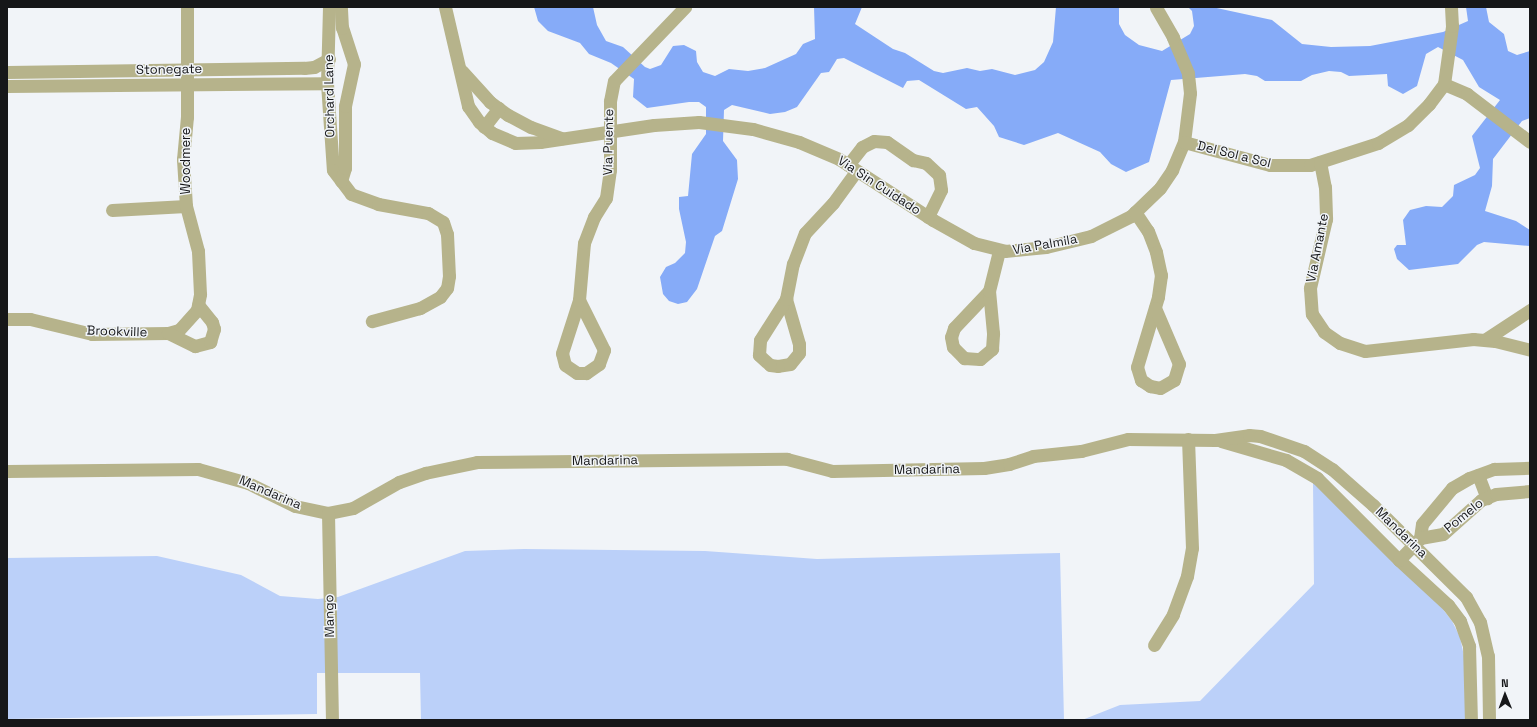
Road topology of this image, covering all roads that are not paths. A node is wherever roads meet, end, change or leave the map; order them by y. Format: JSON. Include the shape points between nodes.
{"nodes":[{"id":1,"x":187,"y":7,"type":"edge"},
{"id":2,"x":329,"y":7,"type":"edge"},
{"id":3,"x":341,"y":7,"type":"edge"},
{"id":4,"x":445,"y":7,"type":"edge"},
{"id":5,"x":684,"y":7,"type":"edge"},
{"id":6,"x":1156,"y":7,"type":"edge"},
{"id":7,"x":1451,"y":7,"type":"edge"},
{"id":8,"x":329,"y":59,"type":"junction"},
{"id":9,"x":186,"y":70,"type":"junction"},
{"id":10,"x":460,"y":70,"type":"junction"},
{"id":11,"x":86,"y":71,"type":"junction"},
{"id":12,"x":7,"y":72,"type":"edge"},
{"id":13,"x":38,"y":72,"type":"junction"},
{"id":14,"x":350,"y":79,"type":"junction"},
{"id":15,"x":327,"y":80,"type":"junction"},
{"id":16,"x":186,"y":83,"type":"junction"},
{"id":17,"x":1444,"y":84,"type":"junction"},
{"id":18,"x":86,"y":85,"type":"junction"},
{"id":19,"x":7,"y":86,"type":"edge"},
{"id":20,"x":38,"y":86,"type":"junction"},
{"id":21,"x":499,"y":108,"type":"junction"},
{"id":22,"x":484,"y":127,"type":"junction"},
{"id":23,"x":611,"y":132,"type":"junction"},
{"id":24,"x":565,"y":139,"type":"junction"},
{"id":25,"x":1184,"y":142,"type":"junction"},
{"id":26,"x":1530,"y":142,"type":"edge"},
{"id":27,"x":1320,"y":162,"type":"junction"},
{"id":28,"x":852,"y":168,"type":"junction"},
{"id":29,"x":341,"y":181,"type":"junction"},
{"id":30,"x":186,"y":206,"type":"junction"},
{"id":31,"x":112,"y":210,"type":"dead end"},
{"id":32,"x":1135,"y":212,"type":"junction"},
{"id":33,"x":928,"y":217,"type":"junction"},
{"id":34,"x":999,"y":251,"type":"junction"},
{"id":35,"x":990,"y":291,"type":"junction"},
{"id":36,"x":786,"y":299,"type":"junction"},
{"id":37,"x":579,"y":300,"type":"junction"},
{"id":38,"x":198,"y":305,"type":"junction"},
{"id":39,"x":1155,"y":308,"type":"junction"},
{"id":40,"x":1530,"y":310,"type":"edge"},
{"id":41,"x":7,"y":319,"type":"edge"},
{"id":42,"x":372,"y":321,"type":"dead end"},
{"id":43,"x":173,"y":332,"type":"junction"},
{"id":44,"x":1486,"y":339,"type":"junction"},
{"id":45,"x":1530,"y":350,"type":"edge"},
{"id":46,"x":1188,"y":439,"type":"junction"},
{"id":47,"x":1215,"y":440,"type":"junction"},
{"id":48,"x":1530,"y":468,"type":"edge"},
{"id":49,"x":7,"y":471,"type":"edge"},
{"id":50,"x":1478,"y":475,"type":"junction"},
{"id":51,"x":1530,"y":491,"type":"edge"},
{"id":52,"x":1486,"y":498,"type":"junction"},
{"id":53,"x":1373,"y":505,"type":"junction"},
{"id":54,"x":328,"y":513,"type":"junction"},
{"id":55,"x":1359,"y":518,"type":"junction"},
{"id":56,"x":1416,"y":542,"type":"junction"},
{"id":57,"x":1399,"y":560,"type":"junction"},
{"id":58,"x":1461,"y":591,"type":"junction"},
{"id":59,"x":1448,"y":605,"type":"junction"},
{"id":60,"x":1154,"y":645,"type":"dead end"},
{"id":61,"x":332,"y":720,"type":"edge"},
{"id":62,"x":1471,"y":720,"type":"edge"},
{"id":63,"x":1489,"y":720,"type":"edge"}],
"edges":[{"from":1,"to":9,"type":"street","name":"Woodmere"},
{"from":2,"to":8,"type":"street","name":"Orchard Lane"},
{"from":3,"to":14,"type":"street","name":"Orchard Lane","via":[[342,28],[354,64]]},
{"from":4,"to":10,"type":"street","name":"Via Sin Cuidado"},
{"from":5,"to":23,"type":"street","name":"Via Puente","via":[[614,81],[610,101]]},
{"from":6,"to":25,"type":"street","name":"Via Palmila","via":[[1173,37],[1188,73],[1190,93]]},
{"from":7,"to":17,"type":"street","name":"Del Sol a Sol","via":[[1449,60]]},
{"from":8,"to":9,"type":"street","name":"Stonegate","via":[[314,67],[304,68]]},
{"from":8,"to":15,"type":"street","name":"Orchard Lane"},
{"from":9,"to":11,"type":"street","name":"Stonegate"},
{"from":9,"to":16,"type":"street","name":"Woodmere"},
{"from":10,"to":21,"type":"street","name":"Via Sin Cuidado"},
{"from":10,"to":22,"type":"street","name":"Via Sin Cuidado","via":[[468,106]]},
{"from":11,"to":13,"type":"street","name":"Stonegate"},
{"from":11,"to":18,"type":"street"},
{"from":12,"to":13,"type":"street","name":"Stonegate"},
{"from":13,"to":20,"type":"street"},
{"from":14,"to":15,"type":"street","name":"Stonegate"},
{"from":14,"to":29,"type":"street","name":"Orchard Lane","via":[[345,106],[345,168]]},
{"from":15,"to":16,"type":"street","name":"Stonegate"},
{"from":15,"to":29,"type":"street","name":"Orchard Lane","via":[[332,170]]},
{"from":16,"to":18,"type":"street","name":"Stonegate"},
{"from":16,"to":30,"type":"street","name":"Woodmere"},
{"from":17,"to":26,"type":"street","via":[[1467,94]]},
{"from":17,"to":27,"type":"street","name":"Del Sol a Sol","via":[[1408,125],[1378,143]]},
{"from":18,"to":20,"type":"street","name":"Stonegate"},
{"from":19,"to":20,"type":"street","name":"Stonegate"},
{"from":21,"to":22,"type":"street"},
{"from":21,"to":24,"type":"street","name":"Via Sin Cuidado","via":[[531,127]]},
{"from":22,"to":24,"type":"street","name":"Via Sin Cuidado","via":[[515,143]]},
{"from":23,"to":24,"type":"street","name":"Via Sin Cuidado"},
{"from":23,"to":28,"type":"street","name":"Via Sin Cuidado","via":[[654,125],[704,122],[728,124],[800,142]]},
{"from":23,"to":37,"type":"street","name":"Via Puente","via":[[606,198],[594,217],[584,243]]},
{"from":25,"to":27,"type":"street","name":"Del Sol a Sol","via":[[1270,166],[1310,165]]},
{"from":25,"to":32,"type":"street","name":"Via Palmila","via":[[1172,170],[1160,188]]},
{"from":27,"to":44,"type":"street","name":"Via Amante","via":[[1325,187],[1326,219],[1310,288],[1312,314],[1324,332],[1340,343],[1365,351]]},
{"from":28,"to":33,"type":"street","name":"Via Sin Cuidado"},
{"from":28,"to":33,"type":"street","via":[[862,147],[874,140],[881,140],[913,160],[930,166],[939,175],[941,190]]},
{"from":28,"to":36,"type":"street","via":[[833,203],[805,234],[793,264]]},
{"from":29,"to":42,"type":"street","name":"Orchard Lane","via":[[351,194],[362,200],[428,212],[443,222],[447,234],[450,276],[447,288],[440,297],[420,308]]},
{"from":30,"to":31,"type":"street"},
{"from":30,"to":38,"type":"street","name":"Woodmere","via":[[198,251]]},
{"from":32,"to":34,"type":"street","name":"Via Palmila","via":[[1091,236],[1046,247]]},
{"from":32,"to":39,"type":"street","via":[[1148,231],[1161,275]]},
{"from":33,"to":34,"type":"street","name":"Via Sin Cuidado","via":[[974,243]]},
{"from":34,"to":35,"type":"street","name":"Via Palmila"},
{"from":35,"to":35,"type":"street","name":"Via Palmila","via":[[954,328],[951,337],[953,347],[964,358],[980,359],[992,349],[994,333]]},
{"from":36,"to":36,"type":"street","via":[[764,332],[758,347],[763,360],[778,366],[790,364],[798,353],[799,344]]},
{"from":37,"to":37,"type":"street","name":"Via Puente","via":[[562,359],[570,369],[586,373],[599,364],[604,350]]},
{"from":38,"to":43,"type":"street","name":"Woodmere","via":[[189,322]]},
{"from":38,"to":43,"type":"street","via":[[212,322],[214,329],[210,342],[195,346]]},
{"from":39,"to":39,"type":"street","via":[[1136,367],[1141,380],[1160,388],[1174,380],[1179,364]]},
{"from":40,"to":44,"type":"street","name":"Via Amante"},
{"from":41,"to":43,"type":"street","name":"Brookville","via":[[30,319],[92,334]]},
{"from":44,"to":45,"type":"street","name":"Via Amante"},
{"from":46,"to":47,"type":"street","name":"Mandarina"},
{"from":46,"to":54,"type":"street","name":"Mandarina","via":[[1128,439],[1081,451],[1033,456],[1009,464],[984,468],[832,471],[787,459],[477,462],[425,472],[399,482],[353,508]]},
{"from":46,"to":60,"type":"street","via":[[1192,548],[1187,576],[1173,614]]},
{"from":47,"to":53,"type":"street","name":"Mandarina","via":[[1249,435],[1293,446],[1332,470]]},
{"from":47,"to":55,"type":"street","name":"Mandarina","via":[[1269,454],[1301,467],[1317,478]]},
{"from":48,"to":50,"type":"street","name":"Pomelo","via":[[1494,469]]},
{"from":49,"to":54,"type":"street","name":"Mandarina","via":[[198,469],[248,483],[295,506]]},
{"from":50,"to":52,"type":"street"},
{"from":50,"to":56,"type":"street","name":"Pomelo","via":[[1449,492],[1422,524]]},
{"from":51,"to":52,"type":"street","name":"Pomelo","via":[[1496,494]]},
{"from":52,"to":56,"type":"street","name":"Pomelo","via":[[1443,534]]},
{"from":53,"to":55,"type":"street"},
{"from":53,"to":56,"type":"street","name":"Mandarina"},
{"from":54,"to":61,"type":"street","name":"Mango"},
{"from":55,"to":57,"type":"street","name":"Mandarina"},
{"from":56,"to":57,"type":"street","name":"Pomelo"},
{"from":56,"to":58,"type":"street","name":"Mandarina"},
{"from":57,"to":59,"type":"street","name":"Mandarina"},
{"from":58,"to":59,"type":"street"},
{"from":58,"to":63,"type":"street","name":"Mandarina","via":[[1475,609],[1484,635],[1488,656]]},
{"from":59,"to":62,"type":"street","name":"Mandarina","via":[[1460,621],[1469,646]]}]}
